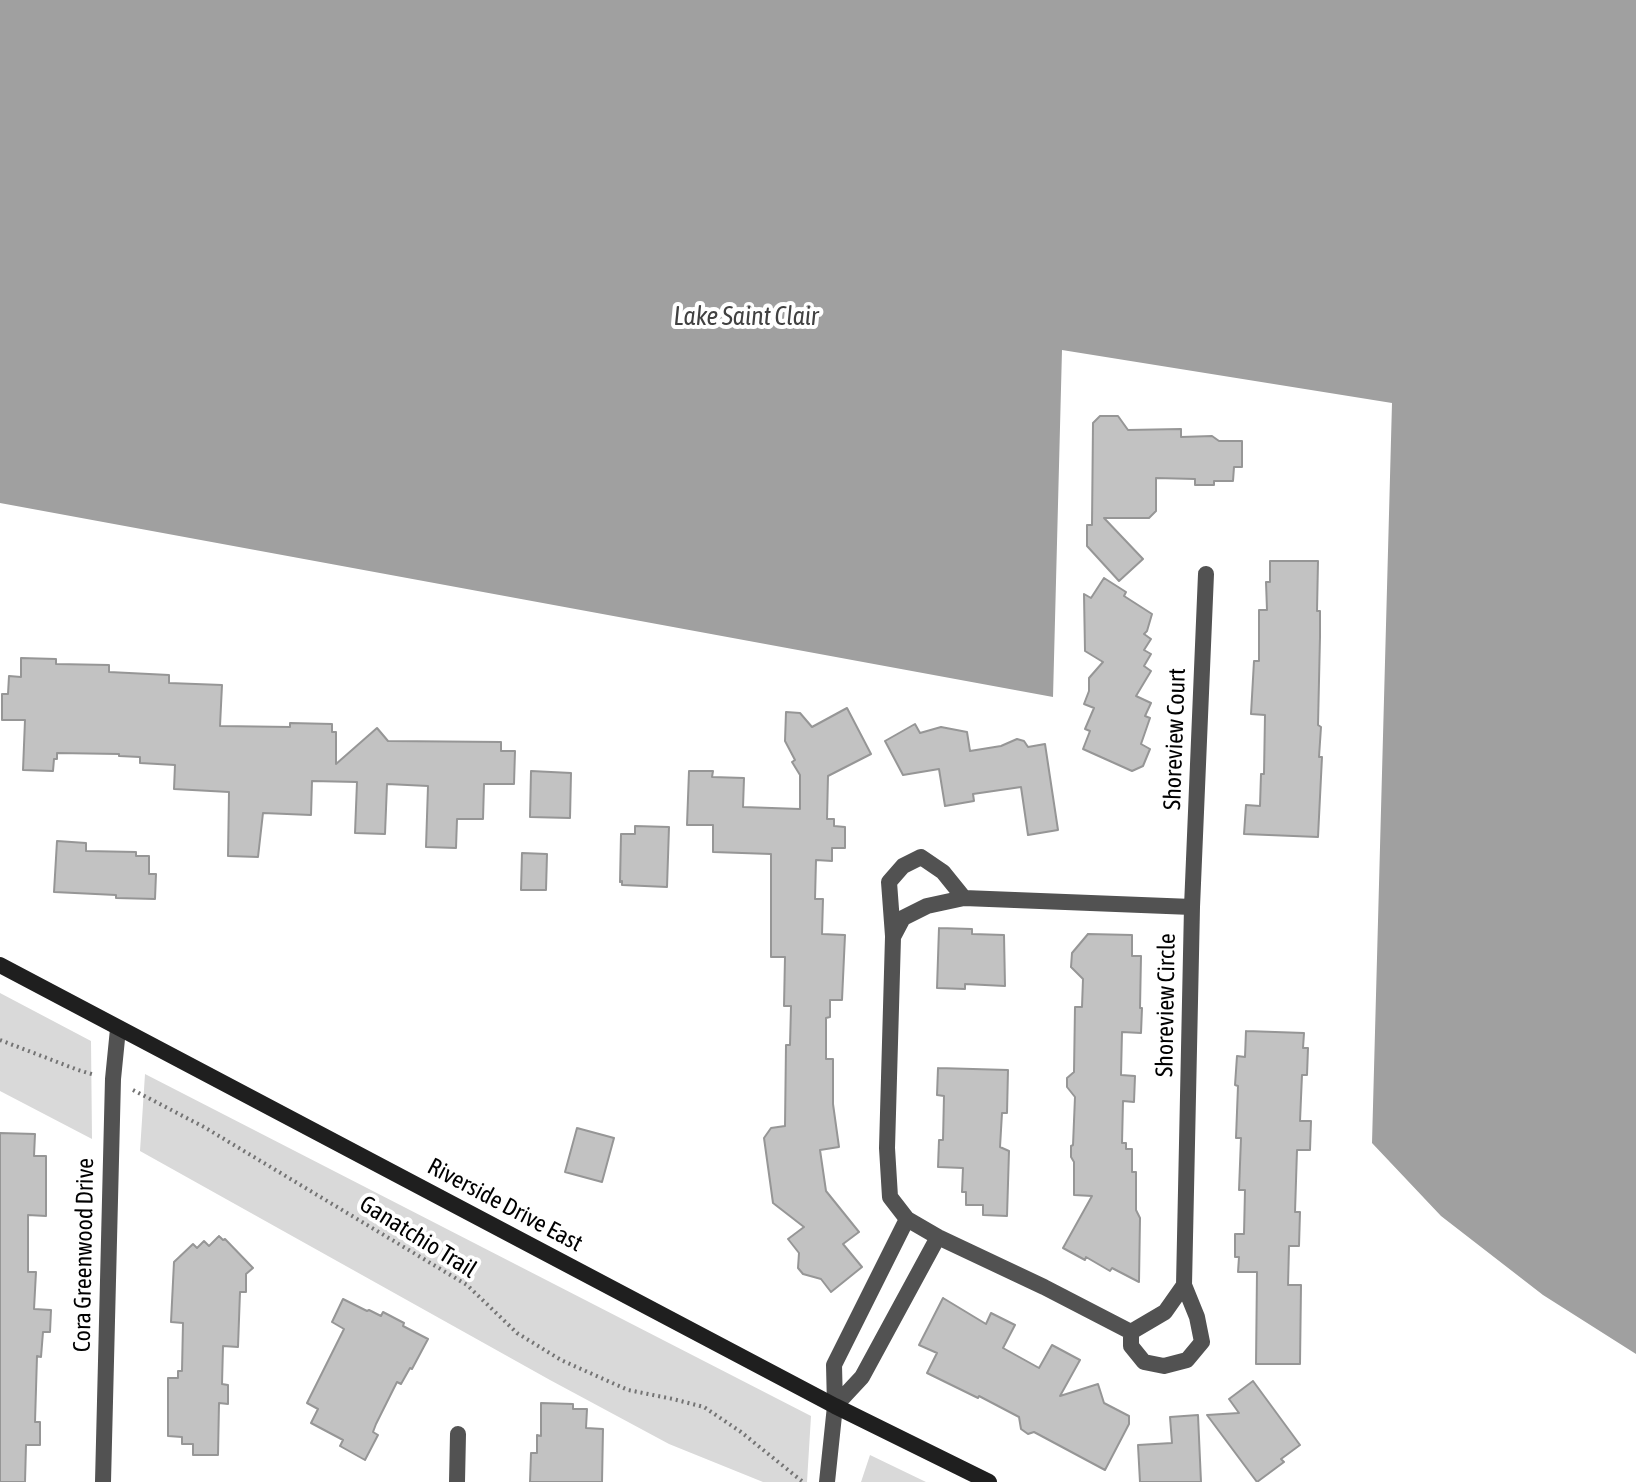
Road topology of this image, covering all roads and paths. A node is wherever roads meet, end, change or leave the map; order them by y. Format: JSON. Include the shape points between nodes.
{"nodes":[{"id":1,"x":1206,"y":574,"type":"dead end"},
{"id":2,"x":964,"y":898,"type":"junction"},
{"id":3,"x":1192,"y":907,"type":"junction"},
{"id":4,"x":893,"y":937,"type":"junction"},
{"id":5,"x":0,"y":965,"type":"edge"},
{"id":6,"x":118,"y":1029,"type":"junction"},
{"id":7,"x":0,"y":1040,"type":"edge"},
{"id":8,"x":113,"y":1079,"type":"junction"},
{"id":9,"x":907,"y":1219,"type":"junction"},
{"id":10,"x":938,"y":1237,"type":"junction"},
{"id":11,"x":1184,"y":1285,"type":"junction"},
{"id":12,"x":1131,"y":1332,"type":"junction"},
{"id":13,"x":835,"y":1406,"type":"junction"},
{"id":14,"x":458,"y":1434,"type":"dead end"},
{"id":15,"x":103,"y":1482,"type":"edge"},
{"id":16,"x":457,"y":1482,"type":"edge"},
{"id":17,"x":803,"y":1482,"type":"edge"},
{"id":18,"x":827,"y":1482,"type":"edge"},
{"id":19,"x":989,"y":1482,"type":"edge"}],
"edges":[{"from":1,"to":3,"type":"street","name":"Shoreview Court"},
{"from":2,"to":3,"type":"street","name":"Shoreview Circle"},
{"from":2,"to":4,"type":"street","name":"Shoreview Circle","via":[[903,918]]},
{"from":2,"to":4,"type":"street","via":[[943,872],[921,857],[903,866],[889,882]]},
{"from":3,"to":11,"type":"street","name":"Shoreview Circle"},
{"from":4,"to":9,"type":"street","via":[[887,1148],[890,1197]]},
{"from":5,"to":6,"type":"main road","name":"Riverside Drive East"},
{"from":6,"to":8,"type":"street","name":"Cora Greenwood Drive"},
{"from":6,"to":13,"type":"main road","name":"Riverside Drive East"},
{"from":7,"to":8,"type":"path","name":"Ganatchio Trail"},
{"from":8,"to":15,"type":"street","name":"Cora Greenwood Drive"},
{"from":8,"to":17,"type":"path","name":"Ganatchio Trail","via":[[204,1127],[467,1285],[517,1333],[561,1360],[628,1390],[704,1407]]},
{"from":9,"to":10,"type":"street"},
{"from":9,"to":13,"type":"street","via":[[834,1365]]},
{"from":10,"to":12,"type":"street"},
{"from":10,"to":13,"type":"street","via":[[862,1377]]},
{"from":11,"to":12,"type":"street","via":[[1165,1312]]},
{"from":11,"to":12,"type":"street","name":"Shoreview Circle","via":[[1202,1342],[1187,1360],[1164,1366],[1144,1362],[1131,1346]]},
{"from":13,"to":18,"type":"street"},
{"from":13,"to":19,"type":"main road","name":"Riverside Drive East"},
{"from":14,"to":16,"type":"street"}]}
